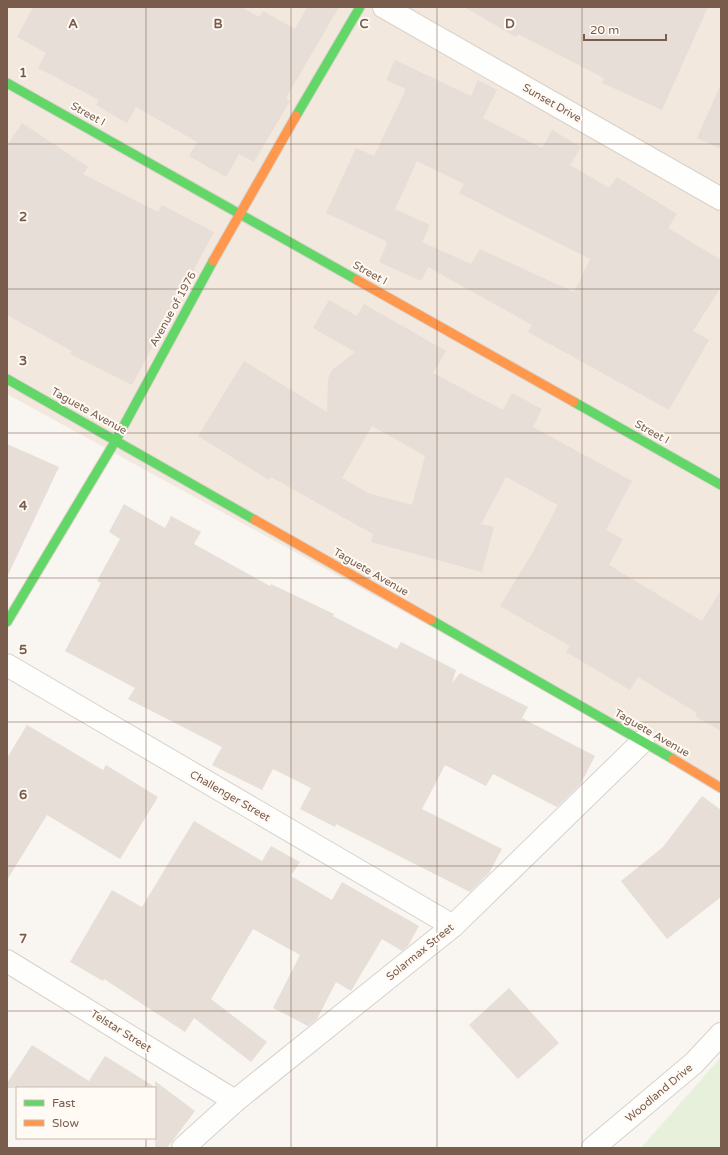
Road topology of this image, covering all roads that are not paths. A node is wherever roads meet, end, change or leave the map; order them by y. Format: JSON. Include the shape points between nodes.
{"nodes":[{"id":1,"x":360,"y":7,"type":"edge"},
{"id":2,"x":384,"y":7,"type":"edge"},
{"id":3,"x":7,"y":83,"type":"edge"},
{"id":4,"x":721,"y":199,"type":"edge"},
{"id":5,"x":239,"y":213,"type":"junction"},
{"id":6,"x":7,"y":379,"type":"edge"},
{"id":7,"x":116,"y":440,"type":"junction"},
{"id":8,"x":721,"y":485,"type":"edge"},
{"id":9,"x":7,"y":622,"type":"edge"},
{"id":10,"x":7,"y":665,"type":"edge"},
{"id":11,"x":643,"y":741,"type":"junction"},
{"id":12,"x":721,"y":788,"type":"edge"},
{"id":13,"x":453,"y":926,"type":"junction"},
{"id":14,"x":7,"y":962,"type":"edge"},
{"id":15,"x":721,"y":1034,"type":"edge"},
{"id":16,"x":235,"y":1101,"type":"junction"},
{"id":17,"x":183,"y":1148,"type":"edge"},
{"id":18,"x":593,"y":1148,"type":"edge"}],
"edges":[{"from":1,"to":5,"type":"street","name":"Avenue of 1976"},
{"from":2,"to":4,"type":"street","name":"Sunset Drive"},
{"from":3,"to":5,"type":"street","name":"Street I"},
{"from":5,"to":7,"type":"street","name":"Avenue of 1976"},
{"from":5,"to":8,"type":"street","name":"Street I"},
{"from":6,"to":7,"type":"street","name":"Taguete Avenue"},
{"from":7,"to":9,"type":"street","name":"Avenue of 1976"},
{"from":7,"to":11,"type":"street","name":"Taguete Avenue"},
{"from":10,"to":13,"type":"street","name":"Challenger Street"},
{"from":11,"to":12,"type":"street","name":"Taguete Avenue"},
{"from":11,"to":13,"type":"street","name":"Solarmax Street"},
{"from":13,"to":16,"type":"street","name":"Solarmax Street"},
{"from":14,"to":16,"type":"street","name":"Telstar Street"},
{"from":15,"to":18,"type":"street","name":"Woodland Drive","via":[[694,1063]]},
{"from":16,"to":17,"type":"street","name":"Solarmax Street"}]}
